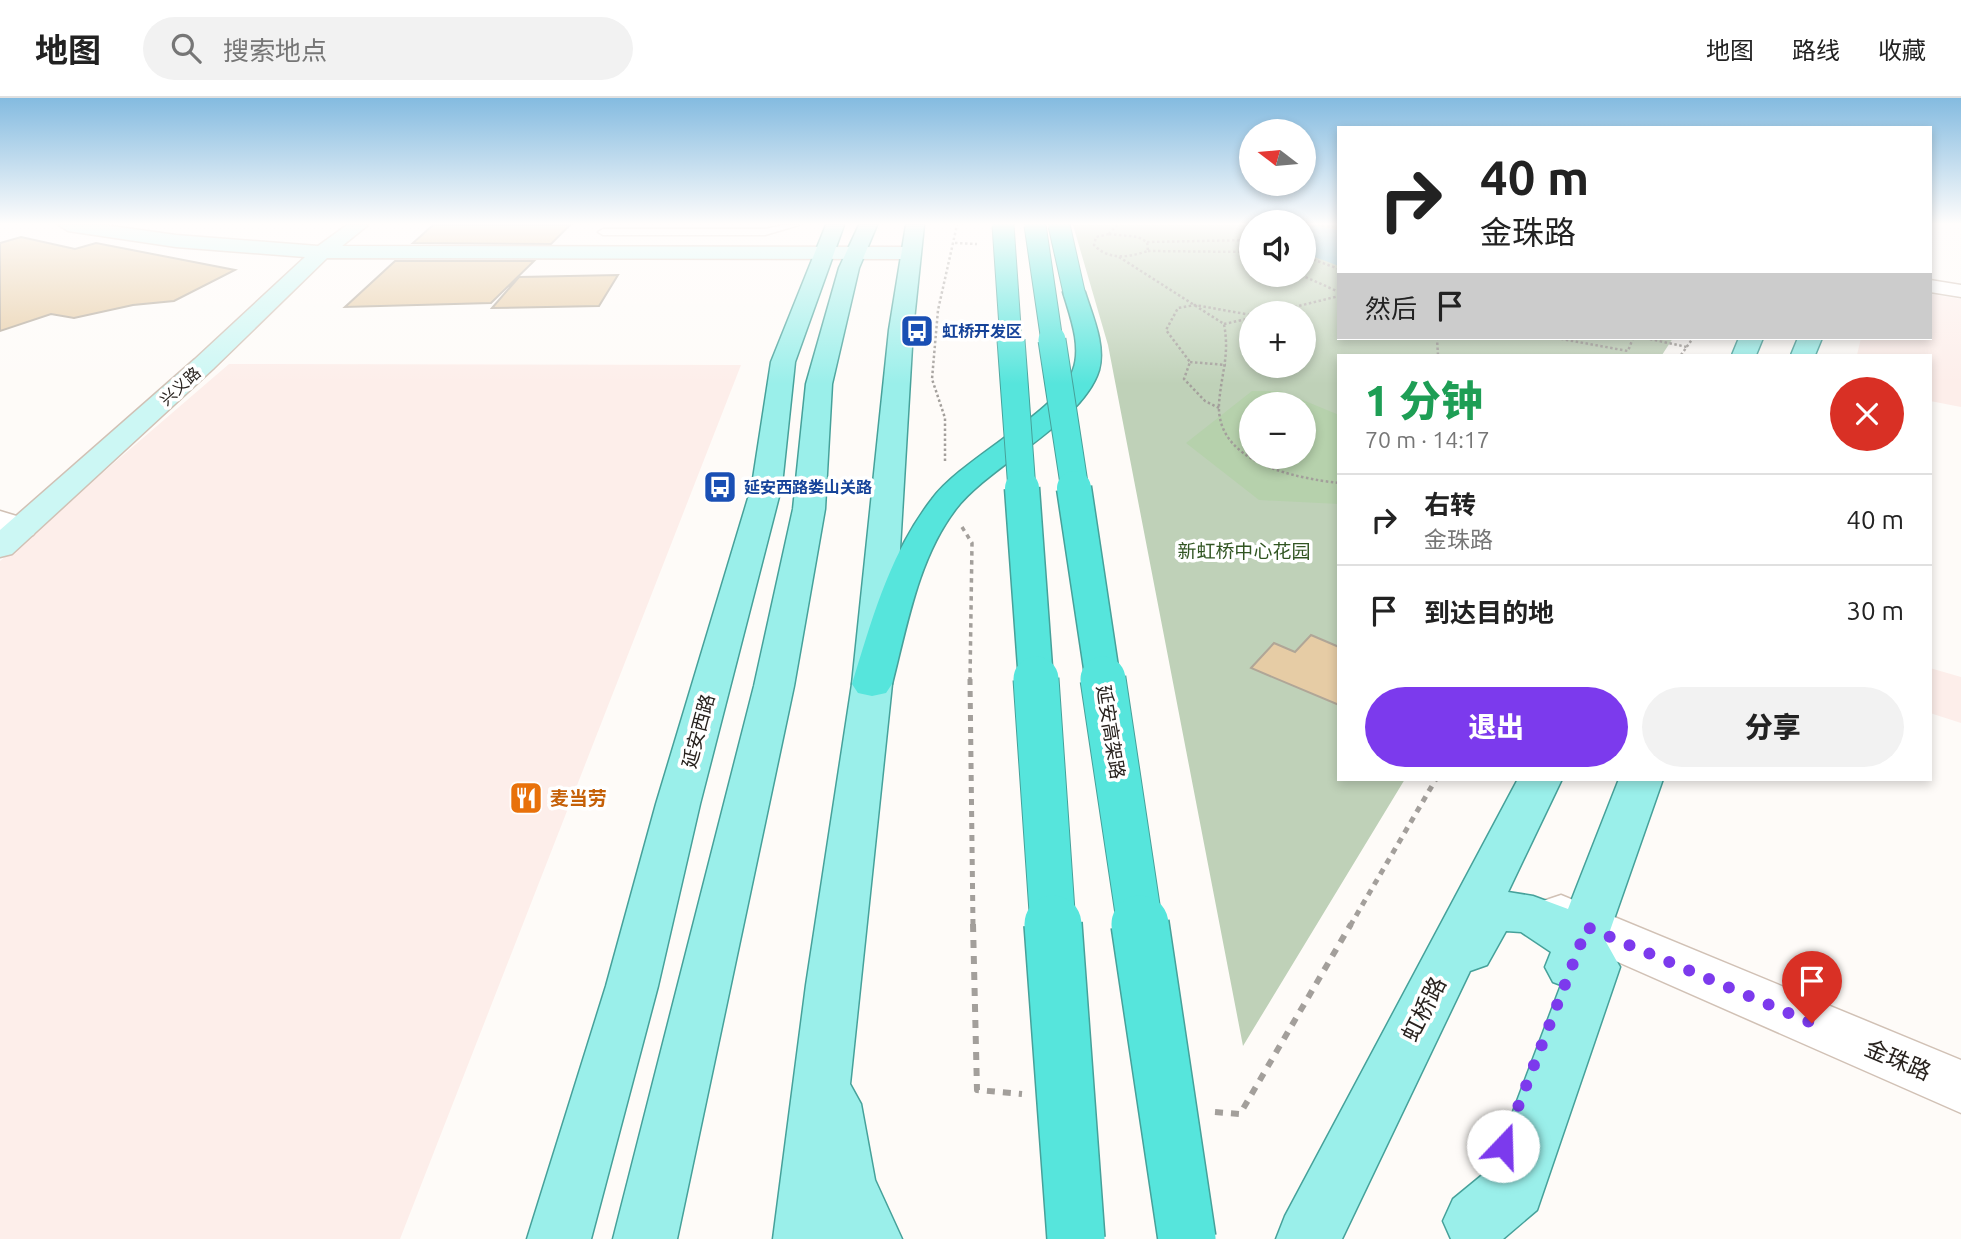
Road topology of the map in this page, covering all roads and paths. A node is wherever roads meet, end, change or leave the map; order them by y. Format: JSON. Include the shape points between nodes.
{"nodes":[{"id":1,"x":294,"y":278,"type":"edge"},
{"id":2,"x":826,"y":278,"type":"edge"},
{"id":3,"x":839,"y":278,"type":"edge"},
{"id":4,"x":908,"y":278,"type":"edge"},
{"id":5,"x":1007,"y":278,"type":"edge"},
{"id":6,"x":1043,"y":278,"type":"edge"},
{"id":7,"x":1071,"y":278,"type":"edge"},
{"id":8,"x":1153,"y":278,"type":"edge"},
{"id":9,"x":1316,"y":282,"type":"edge"},
{"id":10,"x":1932,"y":286,"type":"edge"},
{"id":11,"x":1961,"y":291,"type":"edge"},
{"id":12,"x":1337,"y":293,"type":"edge"},
{"id":13,"x":1337,"y":295,"type":"edge"},
{"id":14,"x":1314,"y":301,"type":"edge"},
{"id":15,"x":1195,"y":305,"type":"junction"},
{"id":16,"x":1239,"y":314,"type":"edge"},
{"id":17,"x":1239,"y":320,"type":"edge"},
{"id":18,"x":1224,"y":324,"type":"junction"},
{"id":19,"x":1567,"y":340,"type":"edge"},
{"id":20,"x":1632,"y":340,"type":"edge"},
{"id":21,"x":1654,"y":340,"type":"edge"},
{"id":22,"x":1692,"y":340,"type":"edge"},
{"id":23,"x":1687,"y":347,"type":"junction"},
{"id":24,"x":1682,"y":354,"type":"edge"},
{"id":25,"x":1190,"y":362,"type":"junction"},
{"id":26,"x":1226,"y":365,"type":"junction"},
{"id":27,"x":1219,"y":408,"type":"junction"},
{"id":28,"x":1337,"y":483,"type":"edge"},
{"id":29,"x":7,"y":532,"type":"edge"},
{"id":30,"x":872,"y":684,"type":"junction"},
{"id":31,"x":1539,"y":781,"type":"edge"},
{"id":32,"x":1640,"y":781,"type":"edge"},
{"id":33,"x":1488,"y":883,"type":"junction"},
{"id":34,"x":1584,"y":936,"type":"junction"},
{"id":35,"x":1432,"y":995,"type":"junction"},
{"id":36,"x":824,"y":1056,"type":"junction"},
{"id":37,"x":1961,"y":1087,"type":"edge"},
{"id":38,"x":1471,"y":1230,"type":"edge"},
{"id":39,"x":559,"y":1239,"type":"edge"},
{"id":40,"x":645,"y":1239,"type":"edge"},
{"id":41,"x":805,"y":1239,"type":"edge"},
{"id":42,"x":870,"y":1239,"type":"edge"},
{"id":43,"x":1076,"y":1239,"type":"edge"},
{"id":44,"x":1187,"y":1239,"type":"edge"},
{"id":45,"x":1308,"y":1239,"type":"edge"}],
"edges":[{"from":1,"to":29,"type":"street","name":"兴义路","via":[[204,364]]},
{"from":2,"to":39,"type":"main road","name":"延安西路","via":[[783,360],[767,485]]},
{"from":3,"to":40,"type":"main road","via":[[819,384],[809,509],[775,686]]},
{"from":4,"to":30,"type":"main road"},
{"from":5,"to":43,"type":"highway","bridge":true},
{"from":6,"to":44,"type":"highway","name":"延安高架路","bridge":true},
{"from":7,"to":30,"type":"highway","bridge":true,"via":[[1088,354],[1086,372],[1056,409],[946,501],[902,578]]},
{"from":8,"to":15,"type":"path"},
{"from":9,"to":12,"type":"path"},
{"from":10,"to":11,"type":"street"},
{"from":13,"to":14,"type":"path"},
{"from":15,"to":16,"type":"path"},
{"from":15,"to":18,"type":"path"},
{"from":15,"to":25,"type":"path","via":[[1178,309],[1166,330]]},
{"from":17,"to":18,"type":"path"},
{"from":18,"to":26,"type":"path"},
{"from":19,"to":20,"type":"path","via":[[1628,351]]},
{"from":21,"to":23,"type":"path"},
{"from":22,"to":23,"type":"path"},
{"from":23,"to":24,"type":"path"},
{"from":25,"to":26,"type":"path"},
{"from":25,"to":27,"type":"path","via":[[1184,379],[1205,401]]},
{"from":26,"to":27,"type":"path"},
{"from":27,"to":28,"type":"path","via":[[1222,428],[1243,453],[1269,467]]},
{"from":30,"to":36,"type":"main road"},
{"from":31,"to":33,"type":"main road","name":"虹桥路"},
{"from":32,"to":34,"type":"main road"},
{"from":33,"to":34,"type":"street","name":"金珠路"},
{"from":33,"to":35,"type":"main road","name":"虹桥路"},
{"from":34,"to":35,"type":"main road","via":[[1572,937],[1515,912],[1487,918],[1456,975]]},
{"from":34,"to":37,"type":"street","name":"金珠路"},
{"from":34,"to":38,"type":"main road"},
{"from":35,"to":45,"type":"main road","name":"虹桥路"},
{"from":36,"to":41,"type":"main road"},
{"from":36,"to":42,"type":"main road","via":[[845,1184]]}]}
